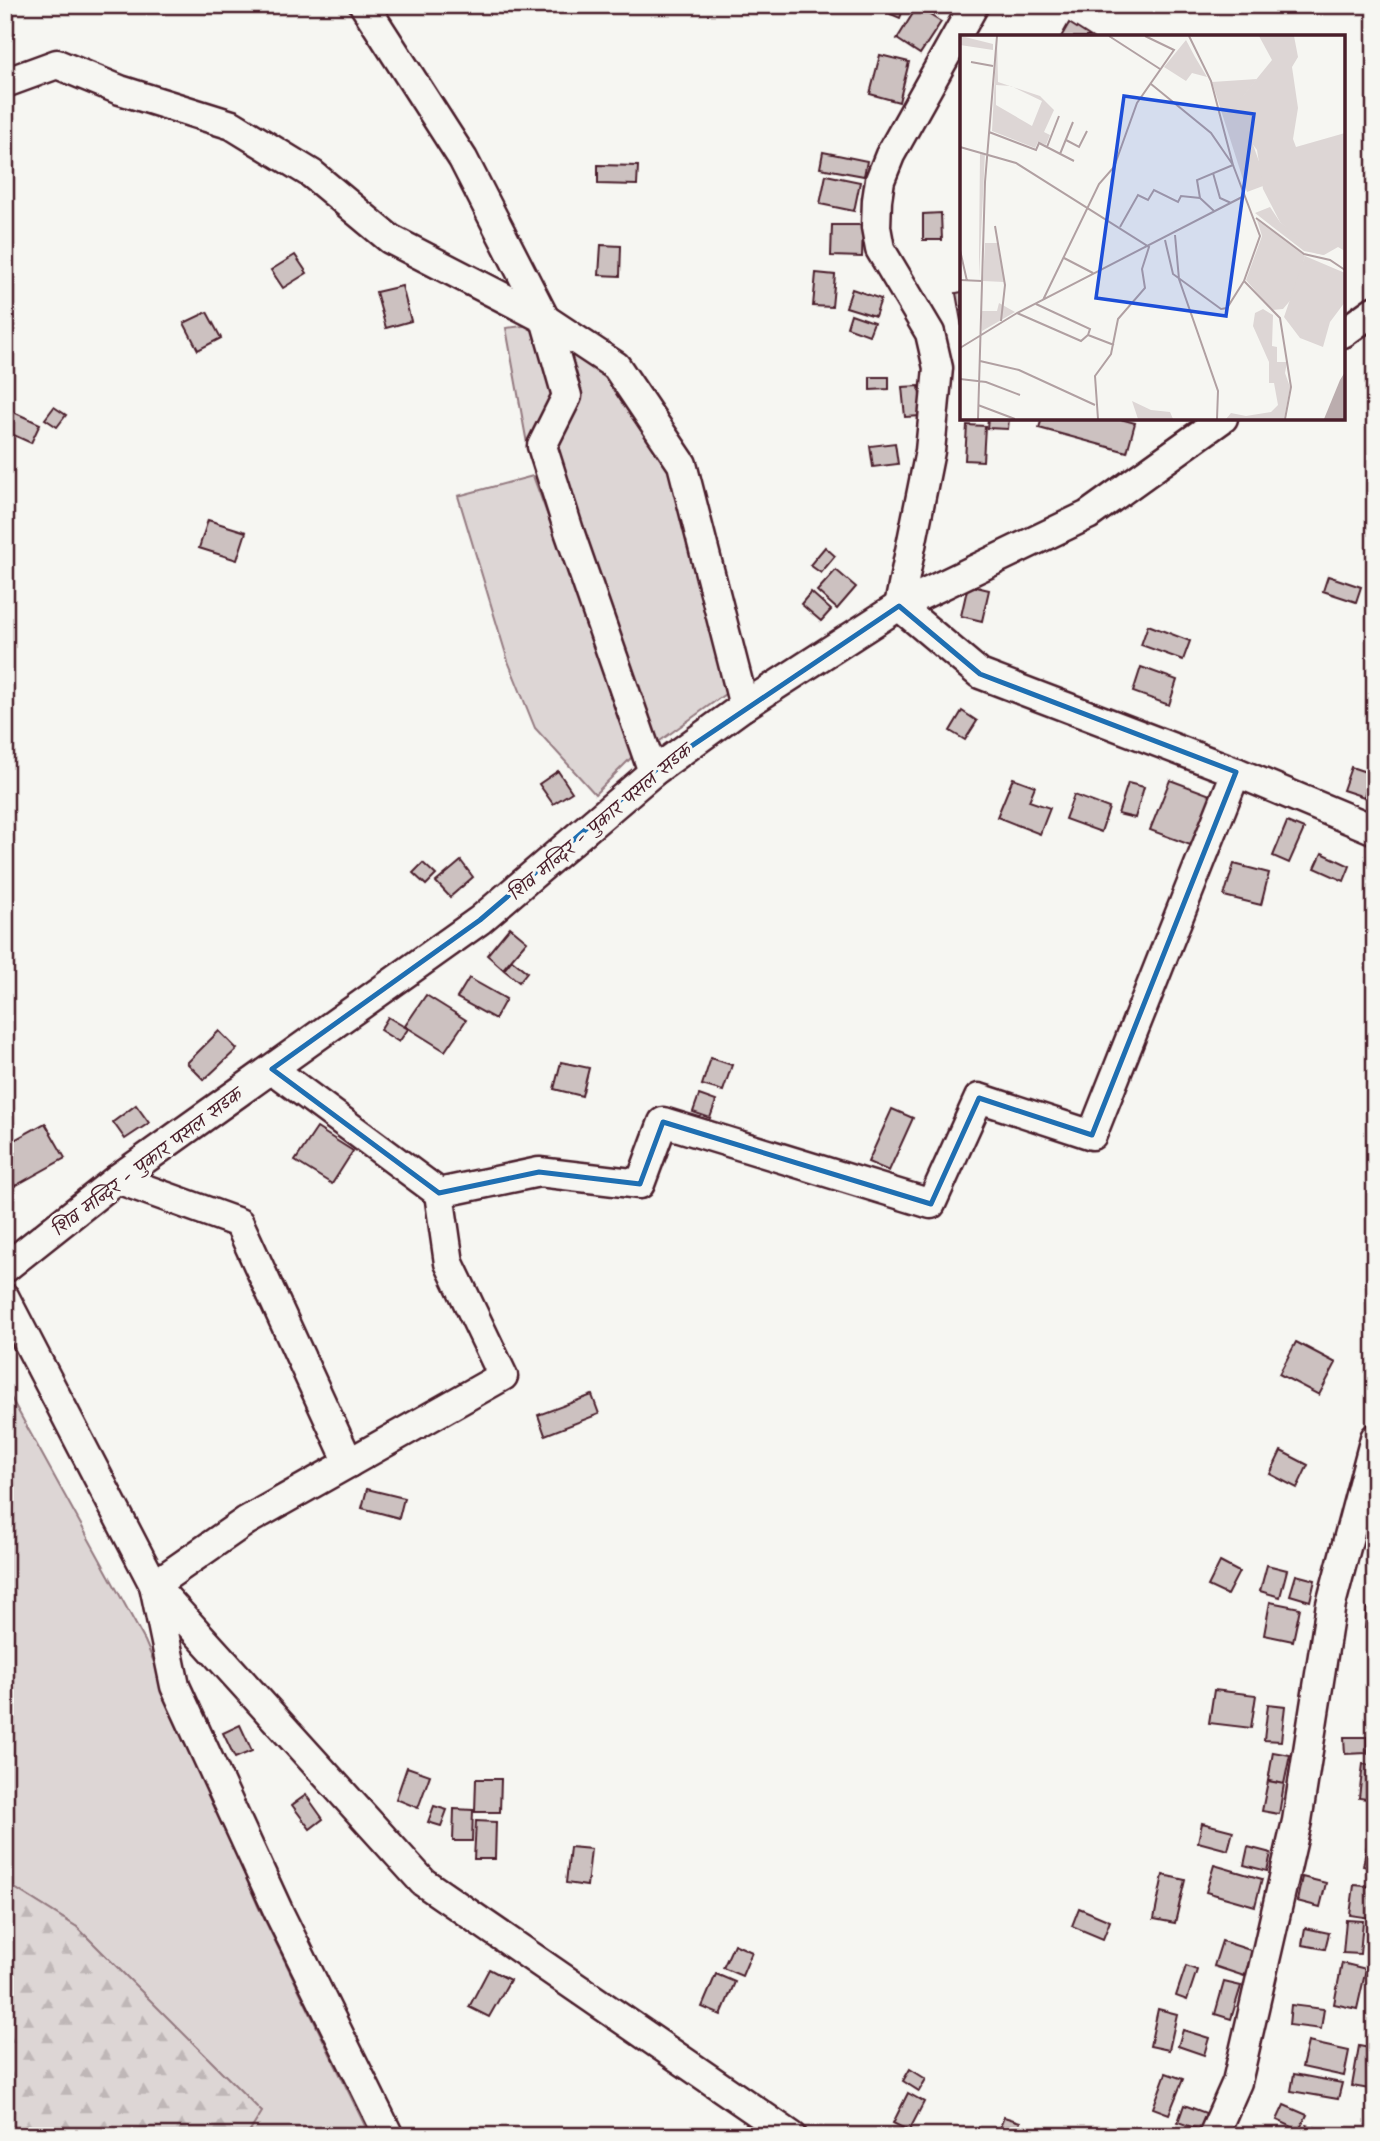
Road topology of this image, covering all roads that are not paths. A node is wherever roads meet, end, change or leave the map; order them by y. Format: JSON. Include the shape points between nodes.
{"nodes":[{"id":1,"x":364,"y":5,"type":"edge"},
{"id":2,"x":974,"y":5,"type":"edge"},
{"id":3,"x":5,"y":83,"type":"edge"},
{"id":4,"x":1375,"y":310,"type":"edge"},
{"id":5,"x":545,"y":319,"type":"junction"},
{"id":6,"x":1345,"y":331,"type":"edge"},
{"id":7,"x":1220,"y":420,"type":"edge"},
{"id":8,"x":899,"y":606,"type":"junction"},
{"id":9,"x":744,"y":706,"type":"junction"},
{"id":10,"x":653,"y":772,"type":"junction"},
{"id":11,"x":1236,"y":772,"type":"junction"},
{"id":12,"x":1375,"y":830,"type":"edge"},
{"id":13,"x":272,"y":1069,"type":"junction"},
{"id":14,"x":117,"y":1179,"type":"junction"},
{"id":15,"x":439,"y":1192,"type":"junction"},
{"id":16,"x":5,"y":1268,"type":"edge"},
{"id":17,"x":5,"y":1298,"type":"edge"},
{"id":18,"x":1375,"y":1438,"type":"edge"},
{"id":19,"x":349,"y":1463,"type":"junction"},
{"id":20,"x":154,"y":1585,"type":"junction"},
{"id":21,"x":389,"y":2136,"type":"edge"},
{"id":22,"x":792,"y":2136,"type":"edge"},
{"id":23,"x":1213,"y":2136,"type":"edge"}],
"edges":[{"from":1,"to":5,"type":"street","via":[[463,159]]},
{"from":2,"to":8,"type":"street","via":[[890,155],[877,200],[880,249],[930,333],[938,368],[930,451]]},
{"from":3,"to":5,"type":"street","via":[[57,64],[120,90],[232,125],[312,174],[390,239]]},
{"from":4,"to":6,"type":"street"},
{"from":5,"to":9,"type":"street","via":[[616,366],[682,464]]},
{"from":5,"to":10,"type":"street","via":[[567,396],[542,446]]},
{"from":7,"to":8,"type":"street","name":"शिव मन्दिर - पुकार पसल सडक","via":[[1088,515]]},
{"from":8,"to":9,"type":"street","name":"शिव मन्दिर - पुकार पसल सडक"},
{"from":8,"to":11,"type":"street","via":[[980,674]]},
{"from":9,"to":10,"type":"street","name":"शिव मन्दिर - पुकार पसल सडक"},
{"from":10,"to":13,"type":"street","name":"शिव मन्दिर - पुकार पसल सडक","via":[[480,920]]},
{"from":11,"to":12,"type":"street"},
{"from":11,"to":15,"type":"street","via":[[1092,1135],[979,1098],[931,1204],[663,1122],[640,1184],[539,1172]]},
{"from":13,"to":14,"type":"street","name":"शिव मन्दिर - पुकार पसल सडक"},
{"from":13,"to":15,"type":"street"},
{"from":14,"to":16,"type":"street","name":"शिव मन्दिर - पुकार पसल सडक"},
{"from":14,"to":19,"type":"street","via":[[239,1223]]},
{"from":15,"to":19,"type":"street","via":[[449,1263],[503,1376]]},
{"from":17,"to":20,"type":"street"},
{"from":18,"to":23,"type":"street","via":[[1331,1604],[1297,1821],[1237,2082]]},
{"from":19,"to":20,"type":"street","via":[[246,1521]]},
{"from":20,"to":21,"type":"street","via":[[175,1686],[280,1915]]},
{"from":20,"to":22,"type":"street","via":[[423,1882]]}]}
